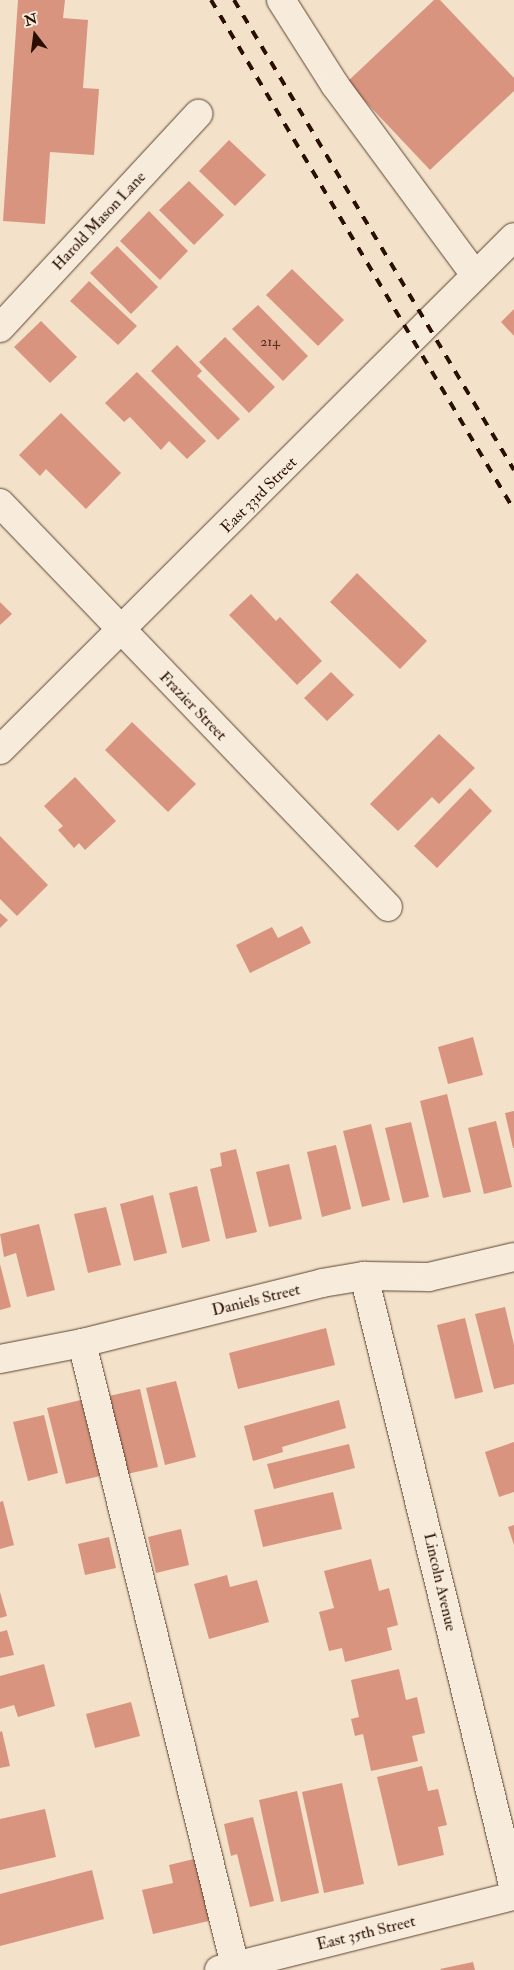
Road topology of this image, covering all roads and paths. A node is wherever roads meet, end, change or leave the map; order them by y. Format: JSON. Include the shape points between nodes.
{"nodes":[{"id":1,"x":281,"y":0,"type":"edge"},
{"id":2,"x":198,"y":114,"type":"dead end"},
{"id":3,"x":514,"y":237,"type":"edge"},
{"id":4,"x":476,"y":275,"type":"junction"},
{"id":5,"x":0,"y":328,"type":"edge"},
{"id":6,"x":0,"y":503,"type":"edge"},
{"id":7,"x":121,"y":632,"type":"junction"},
{"id":8,"x":0,"y":750,"type":"edge"},
{"id":9,"x":388,"y":907,"type":"dead end"},
{"id":10,"x":514,"y":1257,"type":"edge"},
{"id":11,"x":364,"y":1276,"type":"junction"},
{"id":12,"x":82,"y":1343,"type":"junction"},
{"id":13,"x":0,"y":1359,"type":"edge"},
{"id":14,"x":514,"y":1889,"type":"edge"},
{"id":15,"x":514,"y":1896,"type":"edge"},
{"id":16,"x":226,"y":1968,"type":"edge"}],
"edges":[{"from":1,"to":4,"type":"street","via":[[335,85]]},
{"from":2,"to":5,"type":"street","name":"Harold Mason Lane"},
{"from":3,"to":4,"type":"street","name":"East 33rd Street"},
{"from":4,"to":7,"type":"street","name":"East 33rd Street"},
{"from":6,"to":7,"type":"street","name":"Frazier Street"},
{"from":7,"to":8,"type":"street","name":"East 33rd Street"},
{"from":7,"to":9,"type":"street","name":"Frazier Street"},
{"from":10,"to":11,"type":"street","name":"Daniels Street","via":[[429,1277]]},
{"from":11,"to":12,"type":"street","name":"Daniels Street"},
{"from":11,"to":14,"type":"street","name":"Lincoln Avenue"},
{"from":12,"to":13,"type":"street","name":"Daniels Street"},
{"from":12,"to":16,"type":"street"},
{"from":15,"to":16,"type":"street","name":"East 35th Street"}]}
